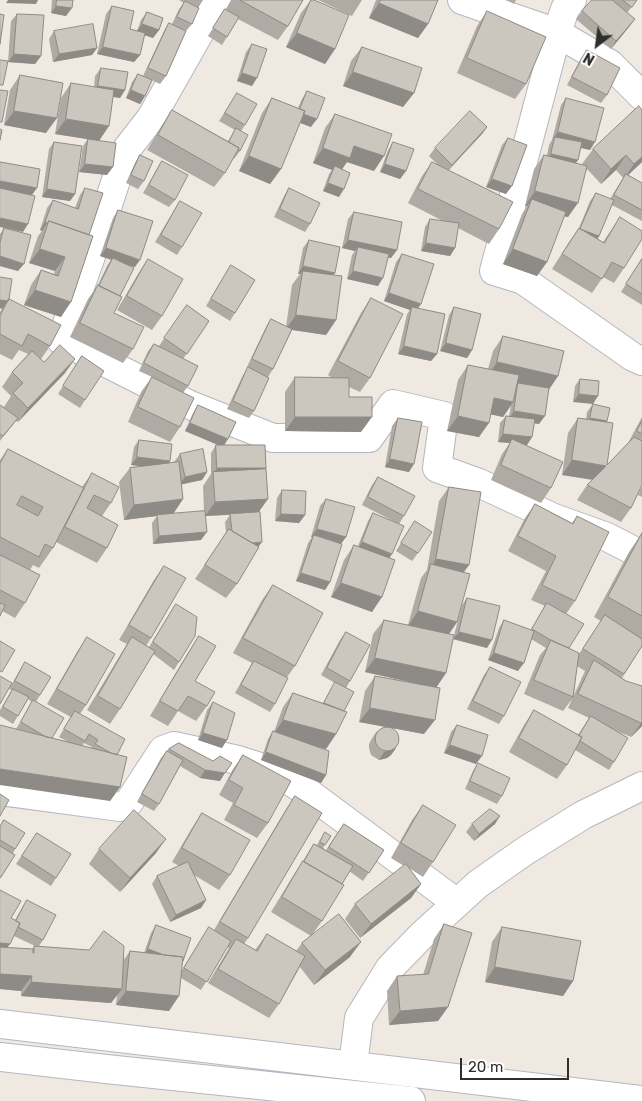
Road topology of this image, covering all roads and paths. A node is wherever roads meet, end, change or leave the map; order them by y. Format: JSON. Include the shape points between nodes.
{"nodes":[{"id":1,"x":218,"y":0,"type":"edge"},
{"id":2,"x":462,"y":0,"type":"edge"},
{"id":3,"x":572,"y":0,"type":"edge"},
{"id":4,"x":557,"y":33,"type":"junction"},
{"id":5,"x":642,"y":96,"type":"edge"},
{"id":6,"x":642,"y":361,"type":"edge"},
{"id":7,"x":642,"y":555,"type":"edge"},
{"id":8,"x":642,"y":786,"type":"edge"},
{"id":9,"x":0,"y":791,"type":"edge"},
{"id":10,"x":457,"y":903,"type":"junction"},
{"id":11,"x":0,"y":1024,"type":"edge"},
{"id":12,"x":0,"y":1057,"type":"edge"},
{"id":13,"x":353,"y":1065,"type":"junction"},
{"id":14,"x":642,"y":1100,"type":"edge"},
{"id":15,"x":411,"y":1101,"type":"edge"}],
"edges":[{"from":1,"to":7,"type":"street","via":[[151,118],[126,150],[61,340],[190,405],[273,438],[369,438],[393,404],[444,416],[437,468],[607,537]]},
{"from":2,"to":4,"type":"street"},
{"from":3,"to":4,"type":"street"},
{"from":4,"to":5,"type":"street","via":[[610,64]]},
{"from":4,"to":6,"type":"street","via":[[494,271],[522,280]]},
{"from":8,"to":10,"type":"street","via":[[583,815],[525,851]]},
{"from":9,"to":10,"type":"street","via":[[120,807],[129,802],[162,750],[174,746],[238,760],[273,771],[306,791]]},
{"from":10,"to":13,"type":"street","via":[[390,968],[359,1018]]},
{"from":11,"to":13,"type":"street"},
{"from":12,"to":15,"type":"street"},
{"from":13,"to":14,"type":"street"}]}
